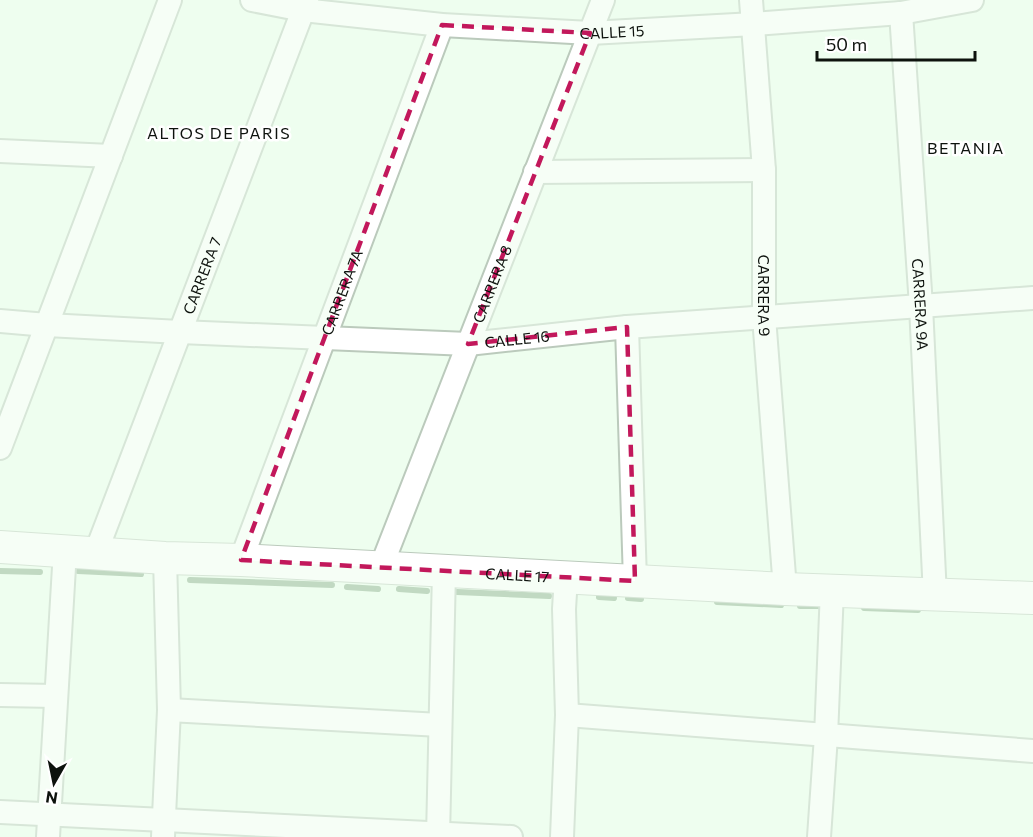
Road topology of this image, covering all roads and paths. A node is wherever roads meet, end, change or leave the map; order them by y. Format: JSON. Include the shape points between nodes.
{"nodes":[{"id":1,"x":170,"y":0,"type":"edge"},
{"id":2,"x":252,"y":0,"type":"edge"},
{"id":3,"x":603,"y":0,"type":"edge"},
{"id":4,"x":751,"y":0,"type":"edge"},
{"id":5,"x":972,"y":0,"type":"edge"},
{"id":6,"x":305,"y":5,"type":"edge"},
{"id":7,"x":901,"y":13,"type":"junction"},
{"id":8,"x":754,"y":24,"type":"junction"},
{"id":9,"x":442,"y":25,"type":"junction"},
{"id":10,"x":590,"y":33,"type":"junction"},
{"id":11,"x":0,"y":151,"type":"edge"},
{"id":12,"x":111,"y":156,"type":"junction"},
{"id":13,"x":764,"y":170,"type":"junction"},
{"id":14,"x":535,"y":172,"type":"junction"},
{"id":15,"x":1033,"y":298,"type":"edge"},
{"id":16,"x":921,"y":306,"type":"junction"},
{"id":17,"x":764,"y":318,"type":"junction"},
{"id":18,"x":0,"y":321,"type":"edge"},
{"id":19,"x":47,"y":325,"type":"junction"},
{"id":20,"x":627,"y":327,"type":"junction"},
{"id":21,"x":180,"y":332,"type":"junction"},
{"id":22,"x":324,"y":339,"type":"junction"},
{"id":23,"x":468,"y":344,"type":"junction"},
{"id":24,"x":0,"y":448,"type":"edge"},
{"id":25,"x":0,"y":547,"type":"edge"},
{"id":26,"x":64,"y":550,"type":"junction"},
{"id":27,"x":96,"y":552,"type":"junction"},
{"id":28,"x":165,"y":558,"type":"junction"},
{"id":29,"x":241,"y":560,"type":"junction"},
{"id":30,"x":381,"y":567,"type":"junction"},
{"id":31,"x":635,"y":581,"type":"junction"},
{"id":32,"x":443,"y":585,"type":"junction"},
{"id":33,"x":785,"y":589,"type":"junction"},
{"id":34,"x":565,"y":591,"type":"junction"},
{"id":35,"x":935,"y":596,"type":"junction"},
{"id":36,"x":1033,"y":598,"type":"edge"},
{"id":37,"x":832,"y":601,"type":"junction"},
{"id":38,"x":0,"y":695,"type":"edge"},
{"id":39,"x":56,"y":696,"type":"junction"},
{"id":40,"x":169,"y":710,"type":"junction"},
{"id":41,"x":567,"y":715,"type":"junction"},
{"id":42,"x":440,"y":725,"type":"junction"},
{"id":43,"x":826,"y":736,"type":"junction"},
{"id":44,"x":1033,"y":751,"type":"edge"},
{"id":45,"x":0,"y":812,"type":"edge"},
{"id":46,"x":50,"y":814,"type":"junction"},
{"id":47,"x":163,"y":828,"type":"edge"},
{"id":48,"x":438,"y":835,"type":"edge"},
{"id":49,"x":48,"y":837,"type":"edge"},
{"id":50,"x":511,"y":837,"type":"edge"},
{"id":51,"x":562,"y":837,"type":"edge"},
{"id":52,"x":819,"y":837,"type":"edge"}],
"edges":[{"from":1,"to":12,"type":"street"},
{"from":2,"to":6,"type":"street","name":"CALLE 15"},
{"from":3,"to":10,"type":"street","name":"CARRERA 8"},
{"from":4,"to":8,"type":"street","name":"CARRERA 9"},
{"from":5,"to":7,"type":"street","name":"CALLE 15"},
{"from":6,"to":9,"type":"street","name":"CALLE 15"},
{"from":6,"to":21,"type":"street","name":"CARRERA 7"},
{"from":7,"to":8,"type":"street","name":"CALLE 15"},
{"from":7,"to":16,"type":"street","name":"CARRERA 9A"},
{"from":8,"to":10,"type":"street","name":"CALLE 15"},
{"from":8,"to":13,"type":"street","name":"CARRERA 9"},
{"from":9,"to":10,"type":"street","name":"CALLE 15"},
{"from":9,"to":22,"type":"street","name":"CARRERA 7A"},
{"from":10,"to":14,"type":"street","name":"CARRERA 8"},
{"from":11,"to":12,"type":"street"},
{"from":12,"to":19,"type":"street"},
{"from":13,"to":14,"type":"street"},
{"from":13,"to":17,"type":"street","name":"CARRERA 9"},
{"from":14,"to":23,"type":"street","name":"CARRERA 8"},
{"from":15,"to":16,"type":"street","name":"CALLE 16"},
{"from":16,"to":17,"type":"street","name":"CALLE 16"},
{"from":16,"to":35,"type":"street","name":"CARRERA 9A"},
{"from":17,"to":20,"type":"street","name":"CALLE 16"},
{"from":17,"to":33,"type":"street","name":"CARRERA 9"},
{"from":18,"to":19,"type":"street","name":"CALLE 16"},
{"from":19,"to":21,"type":"street","name":"CALLE 16"},
{"from":19,"to":24,"type":"street"},
{"from":20,"to":23,"type":"street","name":"CALLE 16"},
{"from":20,"to":31,"type":"street"},
{"from":21,"to":22,"type":"street","name":"CALLE 16"},
{"from":21,"to":27,"type":"street","name":"CARRERA 7"},
{"from":22,"to":23,"type":"street","name":"CALLE 16"},
{"from":22,"to":29,"type":"street","name":"CARRERA 7A"},
{"from":23,"to":30,"type":"street","name":"CARRERA 8"},
{"from":25,"to":26,"type":"main road","name":"CALLE 17"},
{"from":26,"to":27,"type":"main road","name":"CALLE 17"},
{"from":26,"to":39,"type":"street"},
{"from":27,"to":28,"type":"main road","name":"CALLE 17"},
{"from":28,"to":29,"type":"main road","name":"CALLE 17"},
{"from":28,"to":40,"type":"street"},
{"from":29,"to":30,"type":"main road","name":"CALLE 17"},
{"from":30,"to":32,"type":"main road","name":"CALLE 17"},
{"from":31,"to":33,"type":"main road","name":"CALLE 17"},
{"from":31,"to":34,"type":"main road","name":"CALLE 17"},
{"from":32,"to":34,"type":"main road","name":"CALLE 17"},
{"from":32,"to":42,"type":"street"},
{"from":33,"to":37,"type":"main road","name":"CALLE 17"},
{"from":34,"to":41,"type":"street"},
{"from":35,"to":36,"type":"main road","name":"CALLE 17"},
{"from":35,"to":37,"type":"main road","name":"CALLE 17"},
{"from":37,"to":43,"type":"street"},
{"from":38,"to":39,"type":"street"},
{"from":39,"to":46,"type":"street"},
{"from":40,"to":42,"type":"street"},
{"from":40,"to":47,"type":"street"},
{"from":41,"to":43,"type":"street"},
{"from":41,"to":51,"type":"street"},
{"from":42,"to":48,"type":"street"},
{"from":43,"to":44,"type":"street"},
{"from":43,"to":52,"type":"street"},
{"from":45,"to":46,"type":"street"},
{"from":46,"to":47,"type":"street"},
{"from":46,"to":49,"type":"street"},
{"from":47,"to":48,"type":"street"},
{"from":48,"to":50,"type":"street"}]}
